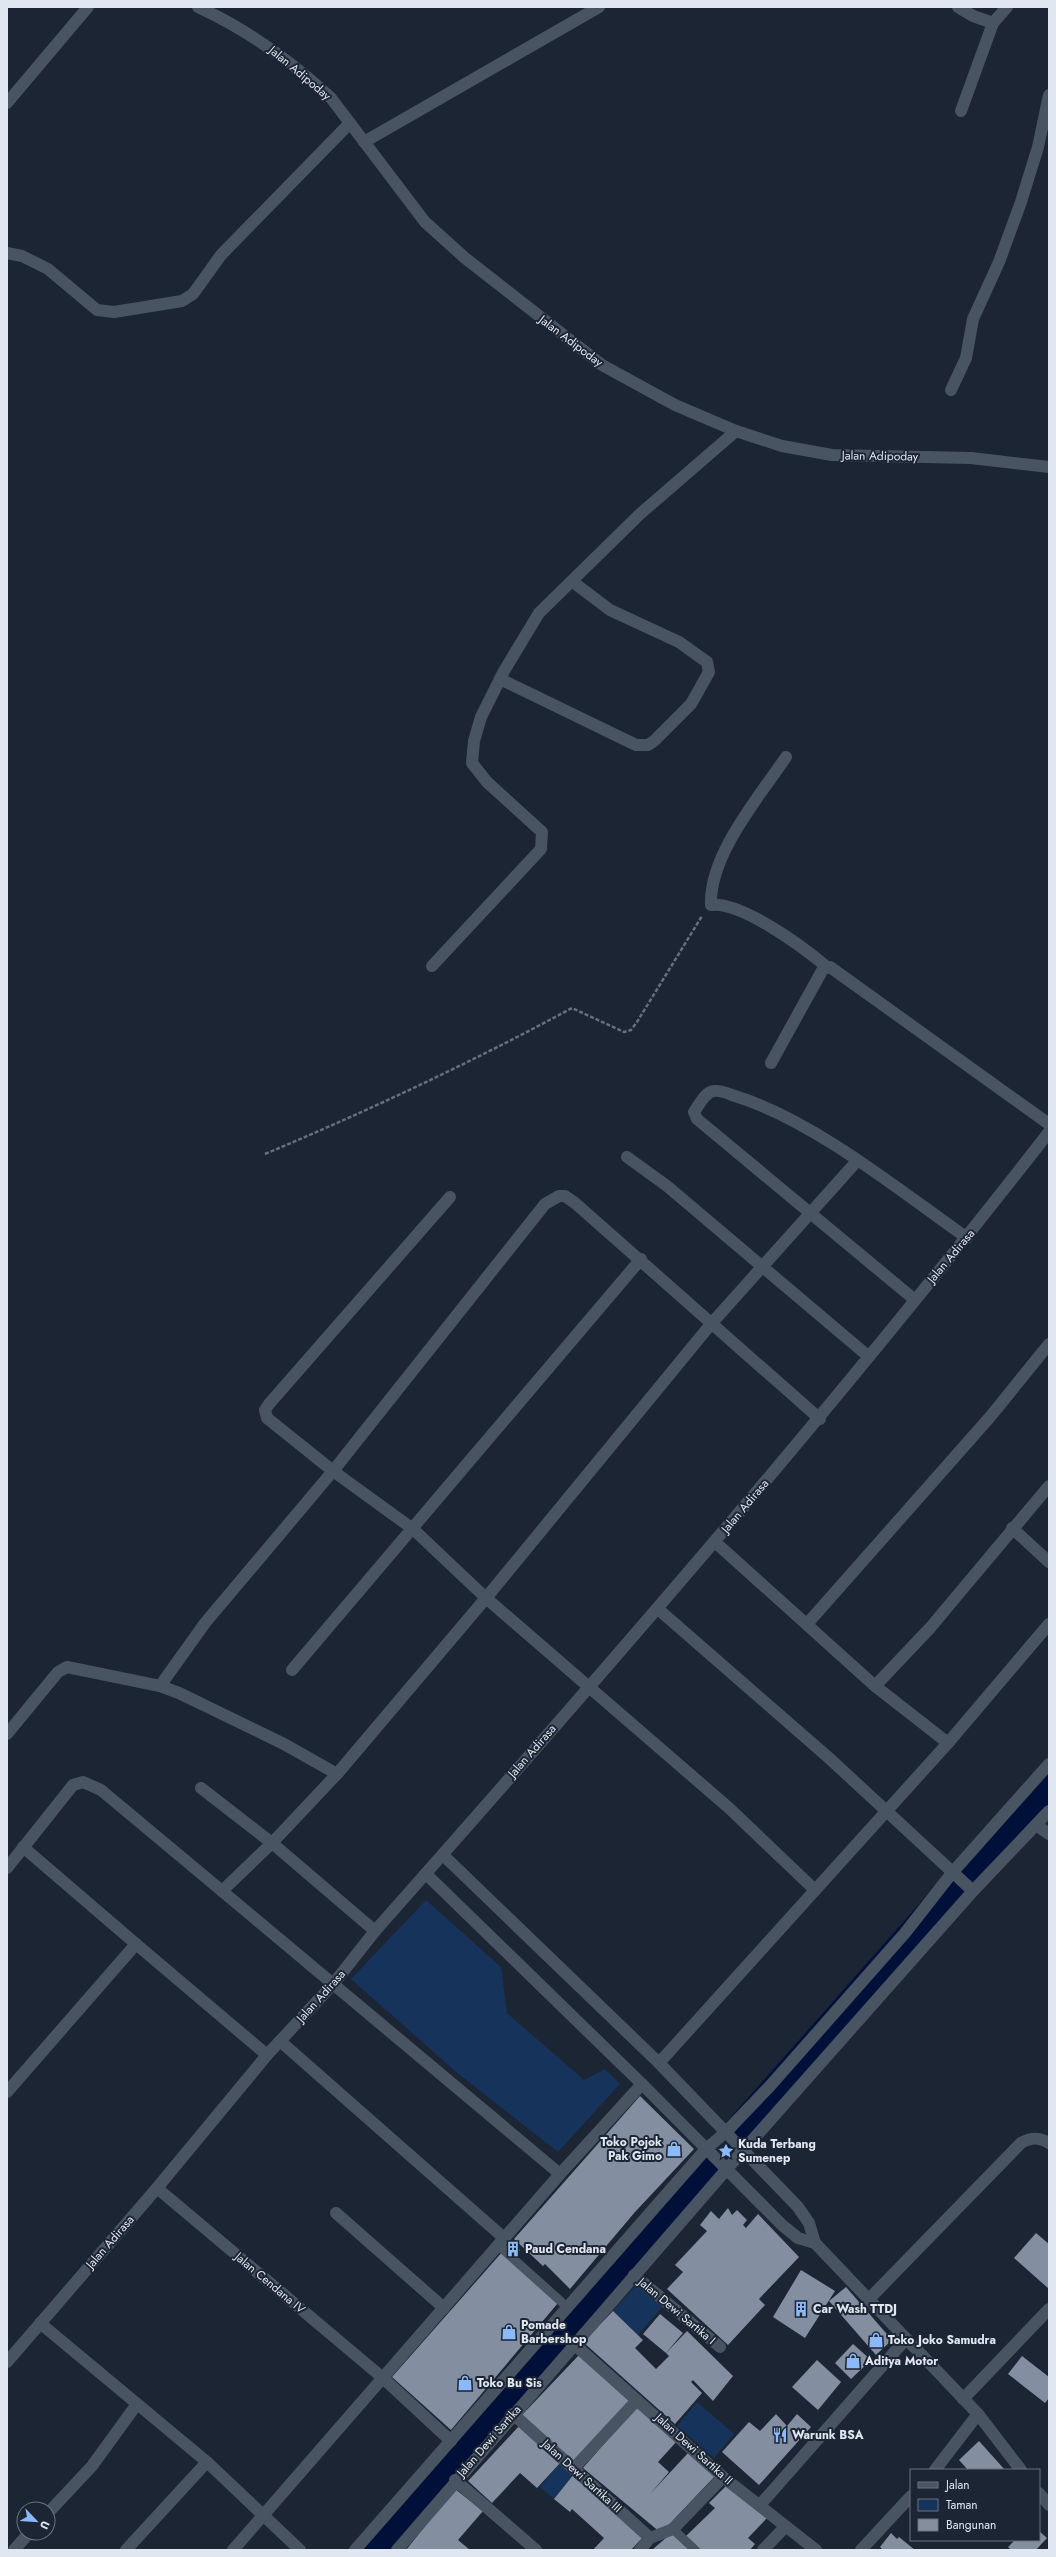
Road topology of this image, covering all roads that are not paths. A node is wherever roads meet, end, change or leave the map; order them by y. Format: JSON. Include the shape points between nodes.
{"nodes":[{"id":1,"x":88,"y":7,"type":"edge"},
{"id":2,"x":198,"y":7,"type":"edge"},
{"id":3,"x":599,"y":7,"type":"edge"},
{"id":4,"x":958,"y":7,"type":"edge"},
{"id":5,"x":1007,"y":7,"type":"edge"},
{"id":6,"x":219,"y":11,"type":"edge"},
{"id":7,"x":992,"y":23,"type":"junction"},
{"id":8,"x":1049,"y":95,"type":"edge"},
{"id":9,"x":7,"y":103,"type":"edge"},
{"id":10,"x":961,"y":111,"type":"dead end"},
{"id":11,"x":350,"y":123,"type":"junction"},
{"id":12,"x":364,"y":142,"type":"junction"},
{"id":13,"x":7,"y":253,"type":"edge"},
{"id":14,"x":952,"y":390,"type":"dead end"},
{"id":15,"x":736,"y":431,"type":"junction"},
{"id":16,"x":1049,"y":467,"type":"edge"},
{"id":17,"x":573,"y":582,"type":"junction"},
{"id":18,"x":500,"y":679,"type":"junction"},
{"id":19,"x":786,"y":756,"type":"dead end"},
{"id":20,"x":432,"y":966,"type":"dead end"},
{"id":21,"x":827,"y":967,"type":"junction"},
{"id":22,"x":771,"y":1063,"type":"dead end"},
{"id":23,"x":1049,"y":1124,"type":"edge"},
{"id":24,"x":1049,"y":1132,"type":"edge"},
{"id":25,"x":627,"y":1157,"type":"dead end"},
{"id":26,"x":857,"y":1161,"type":"junction"},
{"id":27,"x":450,"y":1197,"type":"dead end"},
{"id":28,"x":810,"y":1214,"type":"junction"},
{"id":29,"x":967,"y":1238,"type":"junction"},
{"id":30,"x":641,"y":1259,"type":"junction"},
{"id":31,"x":762,"y":1267,"type":"junction"},
{"id":32,"x":915,"y":1300,"type":"junction"},
{"id":33,"x":711,"y":1324,"type":"junction"},
{"id":34,"x":1049,"y":1344,"type":"edge"},
{"id":35,"x":868,"y":1356,"type":"junction"},
{"id":36,"x":820,"y":1419,"type":"junction"},
{"id":37,"x":332,"y":1470,"type":"junction"},
{"id":38,"x":1049,"y":1486,"type":"edge"},
{"id":39,"x":1012,"y":1528,"type":"junction"},
{"id":40,"x":413,"y":1530,"type":"junction"},
{"id":41,"x":715,"y":1542,"type":"junction"},
{"id":42,"x":1049,"y":1562,"type":"edge"},
{"id":43,"x":486,"y":1598,"type":"junction"},
{"id":44,"x":658,"y":1609,"type":"junction"},
{"id":45,"x":806,"y":1624,"type":"junction"},
{"id":46,"x":1049,"y":1624,"type":"edge"},
{"id":47,"x":292,"y":1670,"type":"dead end"},
{"id":48,"x":589,"y":1685,"type":"junction"},
{"id":49,"x":160,"y":1686,"type":"junction"},
{"id":50,"x":875,"y":1686,"type":"junction"},
{"id":51,"x":7,"y":1734,"type":"edge"},
{"id":52,"x":948,"y":1743,"type":"junction"},
{"id":53,"x":1049,"y":1764,"type":"edge"},
{"id":54,"x":337,"y":1774,"type":"junction"},
{"id":55,"x":201,"y":1788,"type":"dead end"},
{"id":56,"x":1049,"y":1811,"type":"edge"},
{"id":57,"x":886,"y":1812,"type":"junction"},
{"id":58,"x":1036,"y":1825,"type":"junction"},
{"id":59,"x":1049,"y":1834,"type":"edge"},
{"id":60,"x":272,"y":1843,"type":"junction"},
{"id":61,"x":23,"y":1848,"type":"junction"},
{"id":62,"x":443,"y":1854,"type":"junction"},
{"id":63,"x":7,"y":1868,"type":"edge"},
{"id":64,"x":426,"y":1874,"type":"junction"},
{"id":65,"x":953,"y":1874,"type":"junction"},
{"id":66,"x":815,"y":1890,"type":"junction"},
{"id":67,"x":973,"y":1890,"type":"junction"},
{"id":68,"x":222,"y":1891,"type":"junction"},
{"id":69,"x":375,"y":1931,"type":"junction"},
{"id":70,"x":136,"y":1944,"type":"junction"},
{"id":71,"x":334,"y":1983,"type":"junction"},
{"id":72,"x":280,"y":2041,"type":"junction"},
{"id":73,"x":267,"y":2055,"type":"junction"},
{"id":74,"x":659,"y":2064,"type":"junction"},
{"id":75,"x":642,"y":2084,"type":"junction"},
{"id":76,"x":7,"y":2092,"type":"edge"},
{"id":77,"x":726,"y":2132,"type":"junction"},
{"id":78,"x":1049,"y":2143,"type":"edge"},
{"id":79,"x":706,"y":2149,"type":"junction"},
{"id":80,"x":744,"y":2152,"type":"junction"},
{"id":81,"x":726,"y":2170,"type":"junction"},
{"id":82,"x":560,"y":2174,"type":"junction"},
{"id":83,"x":157,"y":2188,"type":"junction"},
{"id":84,"x":336,"y":2213,"type":"dead end"},
{"id":85,"x":501,"y":2242,"type":"junction"},
{"id":86,"x":815,"y":2243,"type":"junction"},
{"id":87,"x":634,"y":2275,"type":"junction"},
{"id":88,"x":869,"y":2299,"type":"junction"},
{"id":89,"x":566,"y":2306,"type":"junction"},
{"id":90,"x":444,"y":2308,"type":"junction"},
{"id":91,"x":1049,"y":2309,"type":"edge"},
{"id":92,"x":40,"y":2323,"type":"junction"},
{"id":93,"x":905,"y":2340,"type":"junction"},
{"id":94,"x":575,"y":2345,"type":"junction"},
{"id":95,"x":720,"y":2347,"type":"dead end"},
{"id":96,"x":7,"y":2362,"type":"edge"},
{"id":97,"x":383,"y":2378,"type":"junction"},
{"id":98,"x":963,"y":2399,"type":"junction"},
{"id":99,"x":637,"y":2400,"type":"junction"},
{"id":100,"x":137,"y":2404,"type":"junction"},
{"id":101,"x":513,"y":2414,"type":"junction"},
{"id":102,"x":978,"y":2414,"type":"junction"},
{"id":103,"x":451,"y":2441,"type":"junction"},
{"id":104,"x":207,"y":2462,"type":"junction"},
{"id":105,"x":574,"y":2468,"type":"junction"},
{"id":106,"x":936,"y":2469,"type":"edge"},
{"id":107,"x":1020,"y":2469,"type":"edge"},
{"id":108,"x":723,"y":2477,"type":"junction"},
{"id":109,"x":455,"y":2480,"type":"junction"},
{"id":110,"x":1040,"y":2494,"type":"edge"},
{"id":111,"x":910,"y":2497,"type":"edge"},
{"id":112,"x":56,"y":2504,"type":"edge"},
{"id":113,"x":760,"y":2505,"type":"junction"},
{"id":114,"x":1049,"y":2505,"type":"edge"},
{"id":115,"x":264,"y":2516,"type":"junction"},
{"id":116,"x":785,"y":2527,"type":"junction"},
{"id":117,"x":673,"y":2530,"type":"junction"},
{"id":118,"x":650,"y":2538,"type":"junction"},
{"id":119,"x":22,"y":2541,"type":"edge"},
{"id":120,"x":14,"y":2550,"type":"edge"},
{"id":121,"x":126,"y":2550,"type":"edge"},
{"id":122,"x":233,"y":2550,"type":"edge"},
{"id":123,"x":300,"y":2550,"type":"edge"},
{"id":124,"x":355,"y":2550,"type":"edge"},
{"id":125,"x":397,"y":2550,"type":"edge"},
{"id":126,"x":536,"y":2550,"type":"edge"},
{"id":127,"x":640,"y":2550,"type":"edge"},
{"id":128,"x":695,"y":2550,"type":"edge"},
{"id":129,"x":763,"y":2550,"type":"edge"},
{"id":130,"x":816,"y":2550,"type":"edge"},
{"id":131,"x":861,"y":2550,"type":"edge"}],
"edges":[{"from":1,"to":9,"type":"street"},
{"from":2,"to":6,"type":"street","name":"Jalan Adipoday"},
{"from":3,"to":12,"type":"street"},
{"from":4,"to":7,"type":"street"},
{"from":5,"to":7,"type":"street"},
{"from":6,"to":11,"type":"street","name":"Jalan Adipoday","via":[[272,49],[331,98]]},
{"from":7,"to":10,"type":"street"},
{"from":8,"to":14,"type":"street","via":[[1038,147],[1021,202],[999,262],[973,319],[966,358]]},
{"from":11,"to":12,"type":"street","name":"Jalan Adipoday"},
{"from":11,"to":13,"type":"street","via":[[220,255],[192,294],[182,301],[114,312],[97,310],[48,269],[22,256]]},
{"from":12,"to":15,"type":"street","name":"Jalan Adipoday","via":[[425,222],[465,258],[540,317],[602,365],[675,405]]},
{"from":15,"to":16,"type":"street","name":"Jalan Adipoday","via":[[782,446],[832,455],[972,458]]},
{"from":15,"to":17,"type":"street","via":[[640,514]]},
{"from":17,"to":18,"type":"street","via":[[539,613]]},
{"from":17,"to":18,"type":"street","via":[[610,610],[679,642],[707,662],[710,672],[691,704],[654,741],[636,745]]},
{"from":18,"to":20,"type":"street","via":[[481,718],[474,741],[472,763],[487,782],[542,832],[541,849]]},
{"from":19,"to":21,"type":"street","via":[[734,834],[710,889],[711,905],[721,904],[736,908],[801,947]]},
{"from":21,"to":22,"type":"street","via":[[823,969]]},
{"from":21,"to":23,"type":"street","via":[[837,970]]},
{"from":24,"to":29,"type":"street","name":"Jalan Adirasa"},
{"from":25,"to":31,"type":"street","via":[[667,1186]]},
{"from":26,"to":28,"type":"street"},
{"from":26,"to":28,"type":"street","via":[[797,1123],[749,1100],[718,1091],[706,1095],[694,1112],[697,1119]]},
{"from":26,"to":29,"type":"street"},
{"from":27,"to":37,"type":"street","via":[[265,1410],[266,1418]]},
{"from":28,"to":31,"type":"street"},
{"from":28,"to":32,"type":"street"},
{"from":29,"to":32,"type":"street","name":"Jalan Adirasa"},
{"from":30,"to":33,"type":"street"},
{"from":30,"to":37,"type":"street","via":[[571,1199],[559,1196],[552,1199],[540,1210]]},
{"from":30,"to":40,"type":"street","via":[[499,1424]]},
{"from":31,"to":33,"type":"street"},
{"from":31,"to":35,"type":"street"},
{"from":32,"to":35,"type":"street","name":"Jalan Adirasa"},
{"from":33,"to":36,"type":"street"},
{"from":33,"to":43,"type":"street"},
{"from":34,"to":45,"type":"street","via":[[990,1418]]},
{"from":35,"to":36,"type":"street","name":"Jalan Adirasa"},
{"from":36,"to":41,"type":"street","name":"Jalan Adirasa"},
{"from":37,"to":40,"type":"street"},
{"from":37,"to":49,"type":"street","via":[[205,1623]]},
{"from":38,"to":39,"type":"street"},
{"from":39,"to":42,"type":"street"},
{"from":39,"to":50,"type":"street","via":[[930,1628]]},
{"from":40,"to":43,"type":"street"},
{"from":40,"to":47,"type":"street"},
{"from":41,"to":44,"type":"street","name":"Jalan Adirasa"},
{"from":41,"to":45,"type":"street"},
{"from":43,"to":48,"type":"street"},
{"from":43,"to":54,"type":"street"},
{"from":44,"to":48,"type":"street","name":"Jalan Adirasa"},
{"from":44,"to":57,"type":"street","via":[[829,1758]]},
{"from":45,"to":50,"type":"street"},
{"from":46,"to":52,"type":"street"},
{"from":48,"to":62,"type":"street","name":"Jalan Adirasa"},
{"from":48,"to":66,"type":"street","via":[[729,1808]]},
{"from":49,"to":51,"type":"street","via":[[67,1667],[58,1672]]},
{"from":49,"to":54,"type":"street","via":[[284,1744]]},
{"from":50,"to":52,"type":"street"},
{"from":52,"to":57,"type":"street"},
{"from":53,"to":65,"type":"street"},
{"from":54,"to":60,"type":"street"},
{"from":55,"to":60,"type":"street"},
{"from":56,"to":58,"type":"street","name":"Jalan Dewi Sartika"},
{"from":57,"to":65,"type":"street"},
{"from":57,"to":66,"type":"street"},
{"from":58,"to":59,"type":"street"},
{"from":58,"to":67,"type":"street","name":"Jalan Dewi Sartika"},
{"from":60,"to":68,"type":"street"},
{"from":60,"to":69,"type":"street"},
{"from":61,"to":63,"type":"street"},
{"from":61,"to":68,"type":"street","via":[[73,1785],[83,1782],[101,1790]]},
{"from":61,"to":70,"type":"street"},
{"from":62,"to":64,"type":"street","name":"Jalan Adirasa"},
{"from":62,"to":74,"type":"street"},
{"from":64,"to":69,"type":"street","name":"Jalan Adirasa"},
{"from":64,"to":75,"type":"street"},
{"from":65,"to":67,"type":"street"},
{"from":65,"to":77,"type":"street","via":[[905,1933]]},
{"from":66,"to":74,"type":"street"},
{"from":67,"to":80,"type":"street","name":"Jalan Dewi Sartika"},
{"from":68,"to":71,"type":"street"},
{"from":69,"to":71,"type":"street","name":"Jalan Adirasa"},
{"from":70,"to":73,"type":"street"},
{"from":70,"to":76,"type":"street"},
{"from":71,"to":72,"type":"street","name":"Jalan Adirasa"},
{"from":71,"to":82,"type":"street"},
{"from":72,"to":73,"type":"street","name":"Jalan Adirasa"},
{"from":72,"to":85,"type":"street"},
{"from":73,"to":83,"type":"street","name":"Jalan Adirasa"},
{"from":74,"to":77,"type":"street"},
{"from":75,"to":79,"type":"street"},
{"from":75,"to":82,"type":"street"},
{"from":77,"to":79,"type":"street"},
{"from":77,"to":80,"type":"street"},
{"from":78,"to":88,"type":"street","via":[[1039,2138],[1029,2138],[1021,2143]]},
{"from":79,"to":81,"type":"street"},
{"from":79,"to":89,"type":"street"},
{"from":80,"to":81,"type":"street","name":"Jalan Dewi Sartika"},
{"from":80,"to":86,"type":"street","via":[[798,2207],[809,2223]]},
{"from":81,"to":86,"type":"street","via":[[782,2225],[798,2238]]},
{"from":81,"to":87,"type":"street","name":"Jalan Dewi Sartika"},
{"from":82,"to":85,"type":"street"},
{"from":83,"to":92,"type":"street","name":"Jalan Adirasa"},
{"from":83,"to":97,"type":"street","name":"Jalan Cendana IV"},
{"from":84,"to":90,"type":"street"},
{"from":85,"to":89,"type":"lane"},
{"from":85,"to":90,"type":"street"},
{"from":86,"to":88,"type":"street"},
{"from":87,"to":94,"type":"street","name":"Jalan Dewi Sartika"},
{"from":87,"to":95,"type":"street","name":"Jalan Dewi Sartika I"},
{"from":88,"to":93,"type":"street"},
{"from":89,"to":103,"type":"street"},
{"from":90,"to":97,"type":"street"},
{"from":91,"to":98,"type":"street"},
{"from":92,"to":96,"type":"street","name":"Jalan Adirasa"},
{"from":92,"to":100,"type":"street"},
{"from":93,"to":98,"type":"street"},
{"from":93,"to":113,"type":"street"},
{"from":94,"to":99,"type":"street","name":"Jalan Dewi Sartika II"},
{"from":94,"to":101,"type":"street","name":"Jalan Dewi Sartika"},
{"from":97,"to":103,"type":"street","name":"Jalan Cendana IV"},
{"from":97,"to":115,"type":"street"},
{"from":98,"to":102,"type":"street"},
{"from":99,"to":105,"type":"street"},
{"from":99,"to":108,"type":"street","name":"Jalan Dewi Sartika II"},
{"from":100,"to":104,"type":"street"},
{"from":100,"to":112,"type":"street","via":[[92,2466]]},
{"from":101,"to":105,"type":"street","name":"Jalan Dewi Sartika III"},
{"from":101,"to":109,"type":"street","name":"Jalan Dewi Sartika"},
{"from":102,"to":106,"type":"street"},
{"from":102,"to":107,"type":"street"},
{"from":103,"to":124,"type":"street"},
{"from":104,"to":115,"type":"street"},
{"from":104,"to":121,"type":"street"},
{"from":105,"to":118,"type":"street","name":"Jalan Dewi Sartika III"},
{"from":108,"to":113,"type":"street","name":"Jalan Dewi Sartika II"},
{"from":108,"to":117,"type":"street"},
{"from":109,"to":125,"type":"street","name":"Jalan Dewi Sartika"},
{"from":109,"to":126,"type":"street"},
{"from":110,"to":114,"type":"street"},
{"from":111,"to":131,"type":"street"},
{"from":113,"to":116,"type":"street","name":"Jalan Dewi Sartika II"},
{"from":115,"to":122,"type":"street"},
{"from":115,"to":123,"type":"street"},
{"from":116,"to":129,"type":"street"},
{"from":116,"to":130,"type":"street","name":"Jalan Dewi Sartika II"},
{"from":117,"to":118,"type":"street"},
{"from":117,"to":128,"type":"lane"},
{"from":118,"to":127,"type":"street"},
{"from":119,"to":120,"type":"street"}]}
